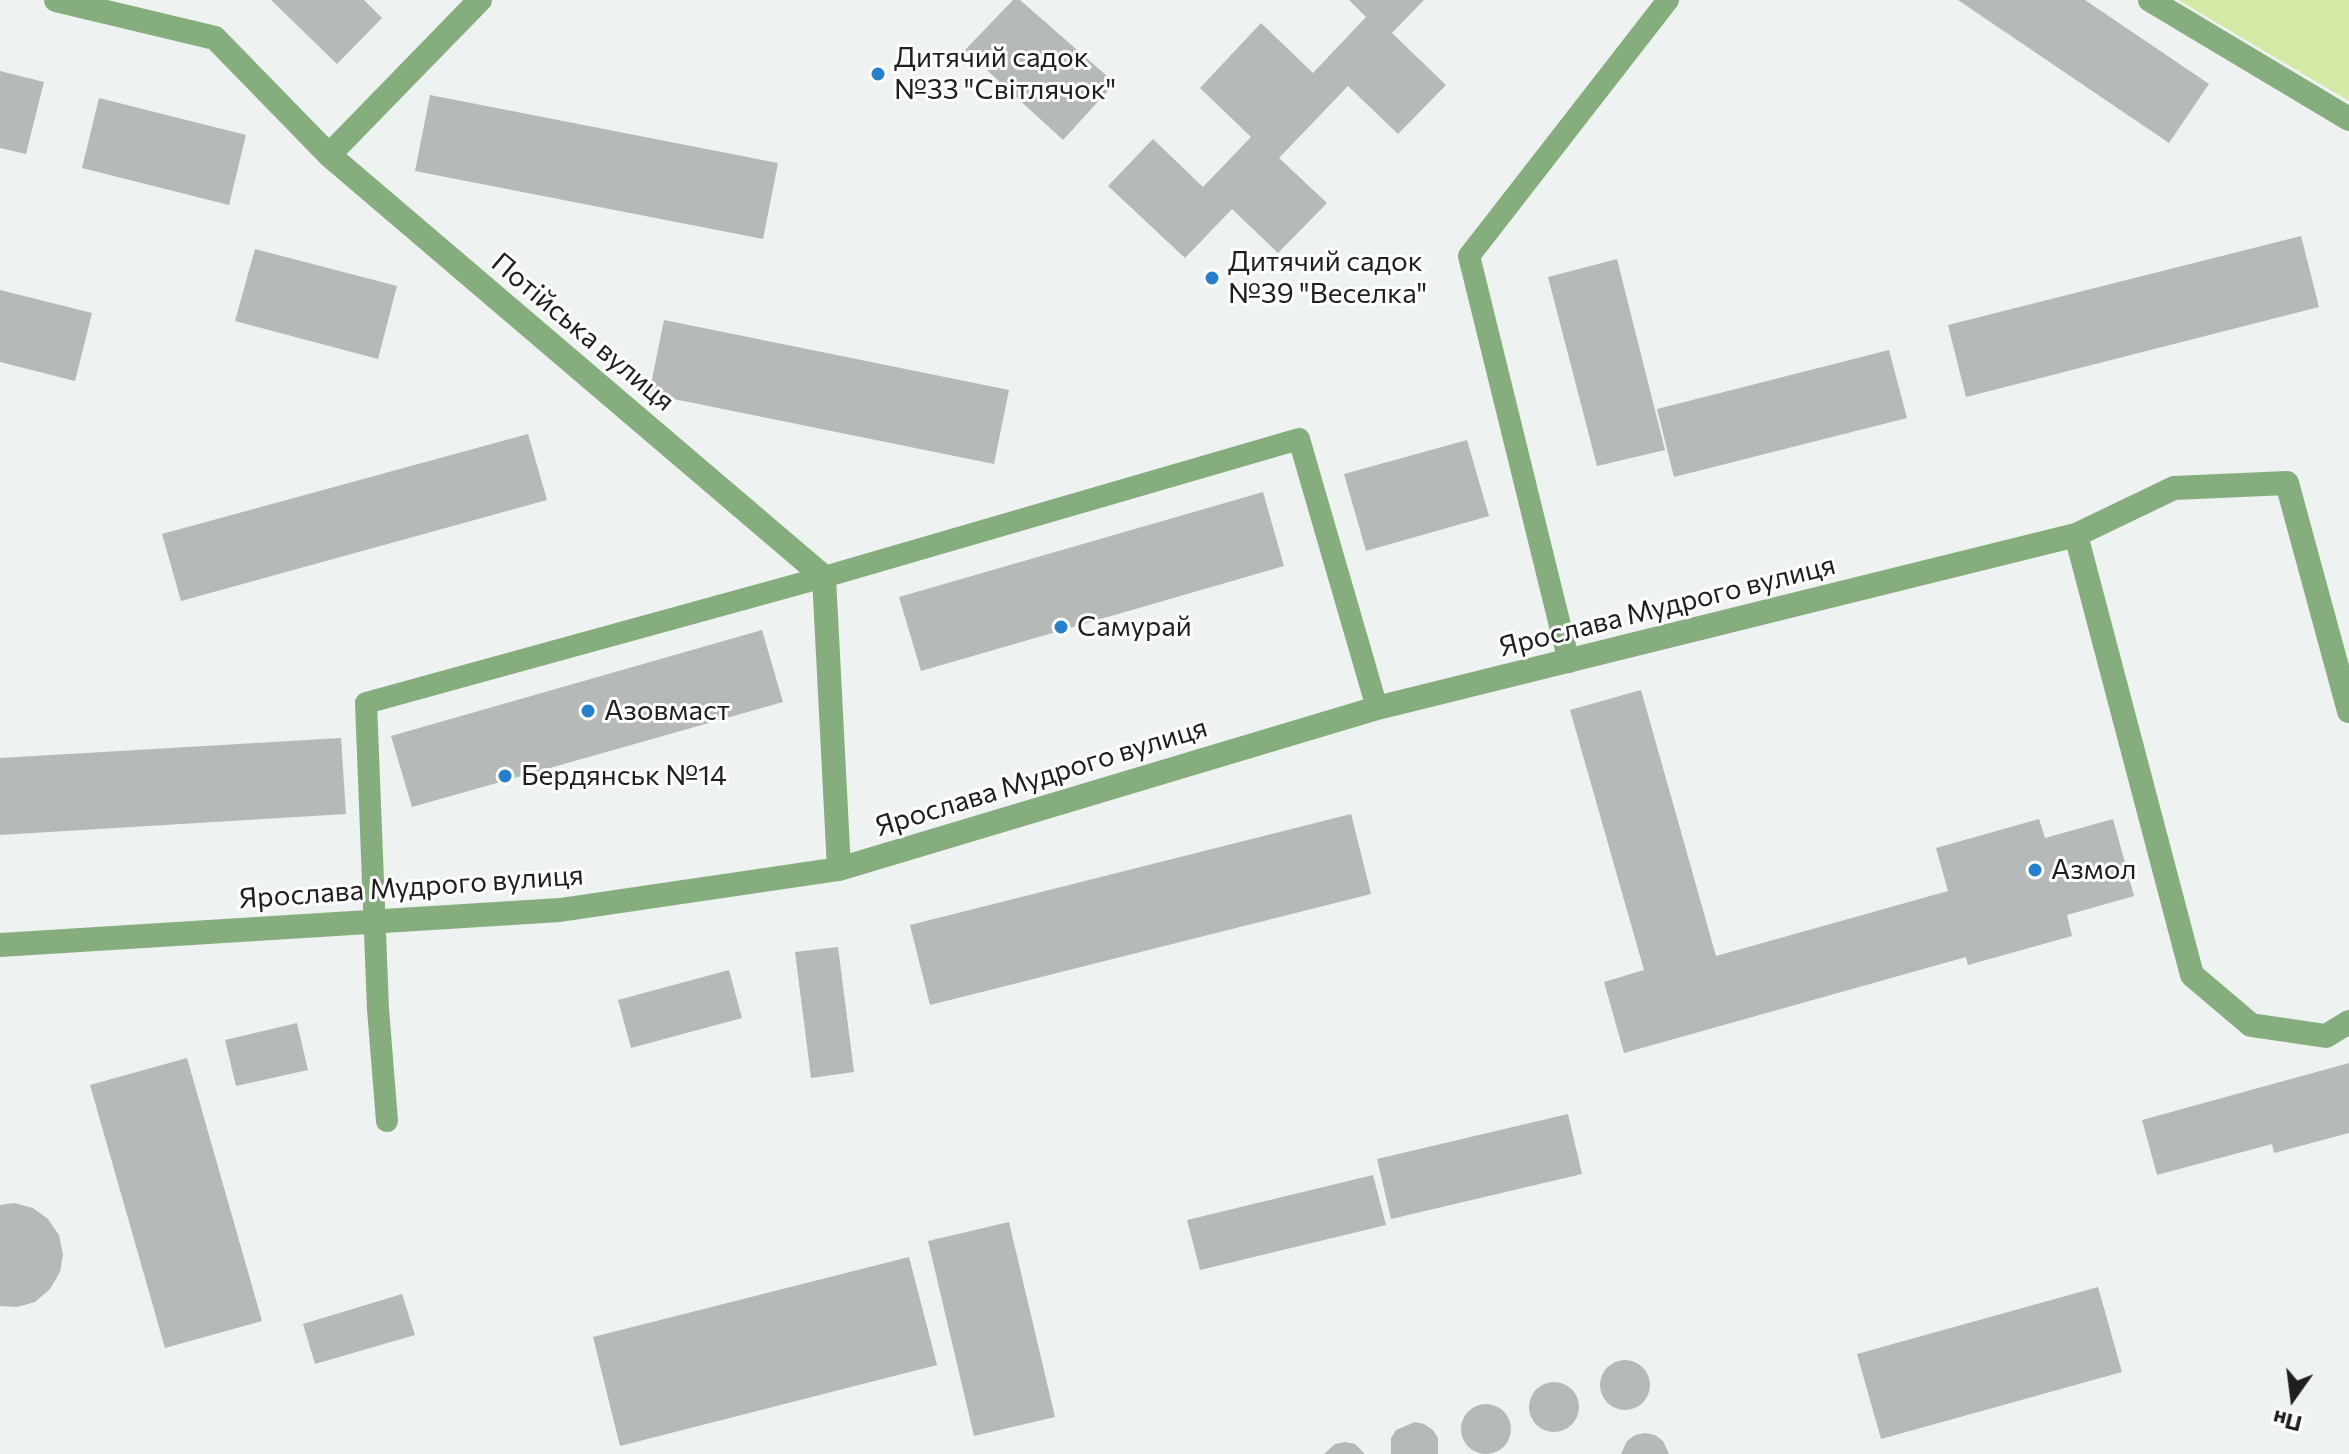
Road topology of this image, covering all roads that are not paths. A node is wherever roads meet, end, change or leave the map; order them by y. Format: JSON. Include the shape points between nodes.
{"nodes":[{"id":1,"x":56,"y":0,"type":"edge"},
{"id":2,"x":480,"y":0,"type":"edge"},
{"id":3,"x":1668,"y":0,"type":"edge"},
{"id":4,"x":2150,"y":0,"type":"edge"},
{"id":5,"x":2349,"y":119,"type":"edge"},
{"id":6,"x":329,"y":155,"type":"junction"},
{"id":7,"x":2076,"y":535,"type":"junction"},
{"id":8,"x":824,"y":577,"type":"junction"},
{"id":9,"x":1569,"y":662,"type":"junction"},
{"id":10,"x":1377,"y":708,"type":"junction"},
{"id":11,"x":2349,"y":711,"type":"edge"},
{"id":12,"x":839,"y":869,"type":"junction"},
{"id":13,"x":374,"y":921,"type":"junction"},
{"id":14,"x":0,"y":945,"type":"edge"},
{"id":15,"x":2349,"y":1022,"type":"edge"},
{"id":16,"x":387,"y":1121,"type":"dead end"}],
"edges":[{"from":1,"to":6,"type":"street","name":"Потійська вулиця","via":[[215,38]]},
{"from":2,"to":6,"type":"street"},
{"from":3,"to":9,"type":"lane","via":[[1469,256]]},
{"from":4,"to":5,"type":"street"},
{"from":6,"to":8,"type":"street","name":"Потійська вулиця"},
{"from":7,"to":9,"type":"street","name":"Ярослава Мудрого вулиця"},
{"from":7,"to":11,"type":"street","name":"Ярослава Мудрого вулиця","via":[[2174,488],[2287,483]]},
{"from":7,"to":15,"type":"street","via":[[2192,975],[2251,1025],[2326,1036]]},
{"from":8,"to":10,"type":"lane","via":[[1299,439]]},
{"from":8,"to":12,"type":"street"},
{"from":8,"to":13,"type":"lane","via":[[366,703]]},
{"from":9,"to":10,"type":"street","name":"Ярослава Мудрого вулиця"},
{"from":10,"to":12,"type":"street","name":"Ярослава Мудрого вулиця"},
{"from":12,"to":13,"type":"street","name":"Ярослава Мудрого вулиця","via":[[560,910]]},
{"from":13,"to":14,"type":"street","name":"Ярослава Мудрого вулиця"},
{"from":13,"to":16,"type":"lane"}]}
